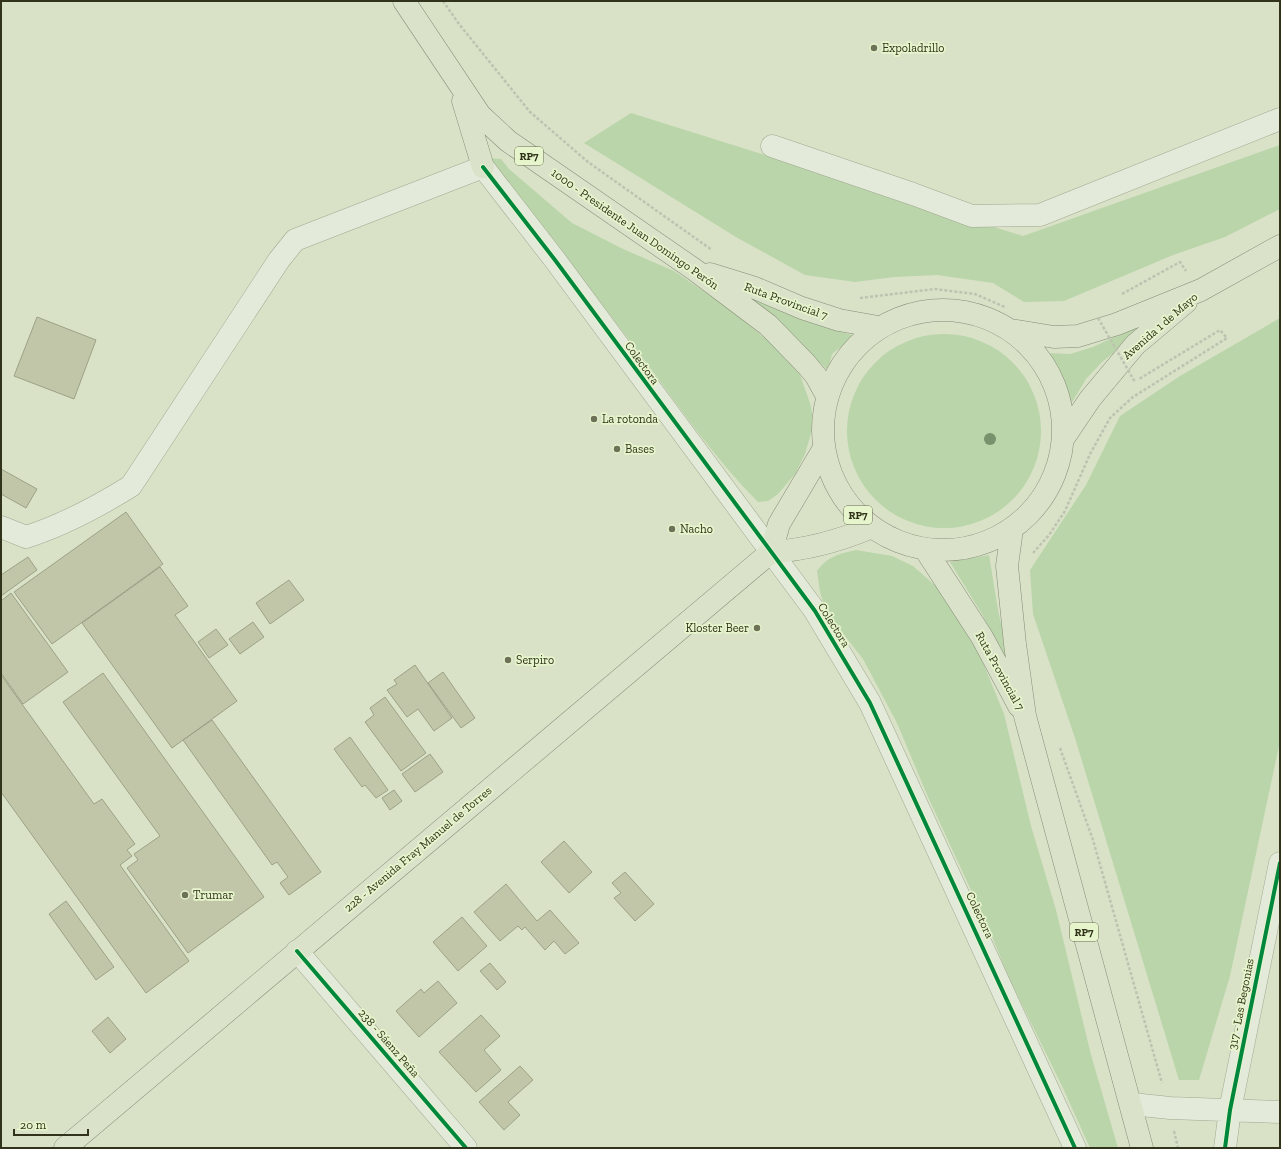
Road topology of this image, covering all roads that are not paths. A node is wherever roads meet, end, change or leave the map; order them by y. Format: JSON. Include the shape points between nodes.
{"nodes":[{"id":1,"x":404,"y":1,"type":"edge"},
{"id":2,"x":456,"y":78,"type":"junction"},
{"id":3,"x":1280,"y":119,"type":"edge"},
{"id":4,"x":772,"y":146,"type":"dead end"},
{"id":5,"x":483,"y":167,"type":"junction"},
{"id":6,"x":1280,"y":246,"type":"edge"},
{"id":7,"x":696,"y":270,"type":"junction"},
{"id":8,"x":1201,"y":290,"type":"junction"},
{"id":9,"x":878,"y":327,"type":"junction"},
{"id":10,"x":1010,"y":330,"type":"junction"},
{"id":11,"x":827,"y":396,"type":"junction"},
{"id":12,"x":1063,"y":439,"type":"junction"},
{"id":13,"x":824,"y":448,"type":"junction"},
{"id":14,"x":1,"y":527,"type":"edge"},
{"id":15,"x":872,"y":527,"type":"junction"},
{"id":16,"x":1012,"y":529,"type":"junction"},
{"id":17,"x":926,"y":549,"type":"junction"},
{"id":18,"x":771,"y":552,"type":"junction"},
{"id":19,"x":1025,"y":716,"type":"junction"},
{"id":20,"x":1280,"y":863,"type":"edge"},
{"id":21,"x":297,"y":951,"type":"junction"},
{"id":22,"x":1132,"y":1104,"type":"junction"},
{"id":23,"x":1230,"y":1110,"type":"junction"},
{"id":24,"x":1280,"y":1112,"type":"edge"},
{"id":25,"x":65,"y":1148,"type":"edge"},
{"id":26,"x":466,"y":1148,"type":"edge"},
{"id":27,"x":1075,"y":1148,"type":"edge"},
{"id":28,"x":1142,"y":1148,"type":"edge"},
{"id":29,"x":1225,"y":1148,"type":"edge"}],
"edges":[{"from":1,"to":2,"type":"main road","name":"1000 - Presidente Juan Domingo Perón","number":"RP7"},
{"from":2,"to":5,"type":"main road"},
{"from":2,"to":7,"type":"main road","name":"1000 - Presidente Juan Domingo Perón","number":"RP7","via":[[480,115],[508,141]]},
{"from":3,"to":4,"type":"street","via":[[1040,215],[972,216]]},
{"from":5,"to":14,"type":"street","via":[[295,240],[275,266],[130,486],[99,506],[54,528],[26,537]]},
{"from":5,"to":18,"type":"street","name":"Colectora"},
{"from":6,"to":8,"type":"main road","name":"Avenida 1 de Mayo"},
{"from":7,"to":9,"type":"main road","name":"Ruta Provincial 7","number":"RP7","via":[[755,288],[839,320]]},
{"from":7,"to":11,"type":"main road","name":"1000 - Presidente Juan Domingo Perón","number":"RP7","via":[[768,325],[806,364]]},
{"from":8,"to":10,"type":"main road","name":"Avenida 1 de Mayo","via":[[1117,324],[1078,336],[1054,337]]},
{"from":8,"to":12,"type":"main road","name":"Avenida 1 de Mayo","via":[[1135,345],[1090,399]]},
{"from":9,"to":10,"type":"main road","number":"RP7","via":[[903,316],[930,309],[958,310],[985,317]]},
{"from":9,"to":11,"type":"main road","number":"RP7","via":[[855,346],[838,369]]},
{"from":10,"to":12,"type":"main road","number":"RP7","via":[[1033,350],[1051,377],[1061,407]]},
{"from":11,"to":13,"type":"main road","number":"RP7","via":[[822,422]]},
{"from":12,"to":16,"type":"main road","number":"RP7","via":[[1056,474],[1038,505]]},
{"from":13,"to":15,"type":"main road","number":"RP7","via":[[832,478],[849,506]]},
{"from":13,"to":18,"type":"main road","via":[[779,524]]},
{"from":15,"to":17,"type":"main road","number":"RP7","via":[[898,542]]},
{"from":15,"to":18,"type":"main road","via":[[841,540],[796,551]]},
{"from":16,"to":17,"type":"main road","number":"RP7","via":[[980,545],[944,551]]},
{"from":16,"to":19,"type":"main road","name":"Ruta Provincial 7","number":"RP7","via":[[1008,566]]},
{"from":17,"to":19,"type":"main road","name":"Ruta Provincial 7","number":"RP7","via":[[982,637]]},
{"from":18,"to":21,"type":"main road","name":"228 - Avenida Fray Manuel de Torres"},
{"from":18,"to":27,"type":"street","name":"Colectora","via":[[815,611],[870,703]]},
{"from":19,"to":22,"type":"main road","number":"RP7"},
{"from":20,"to":23,"type":"street","name":"317 - Las Begonias"},
{"from":21,"to":25,"type":"main road","name":"228 - Avenida Fray Manuel de Torres"},
{"from":21,"to":26,"type":"street","name":"238 - Sáenz Peña"},
{"from":22,"to":23,"type":"street"},
{"from":22,"to":28,"type":"main road","number":"RP7"},
{"from":23,"to":24,"type":"street"},
{"from":23,"to":29,"type":"street","name":"317 - Las Begonias"}]}
